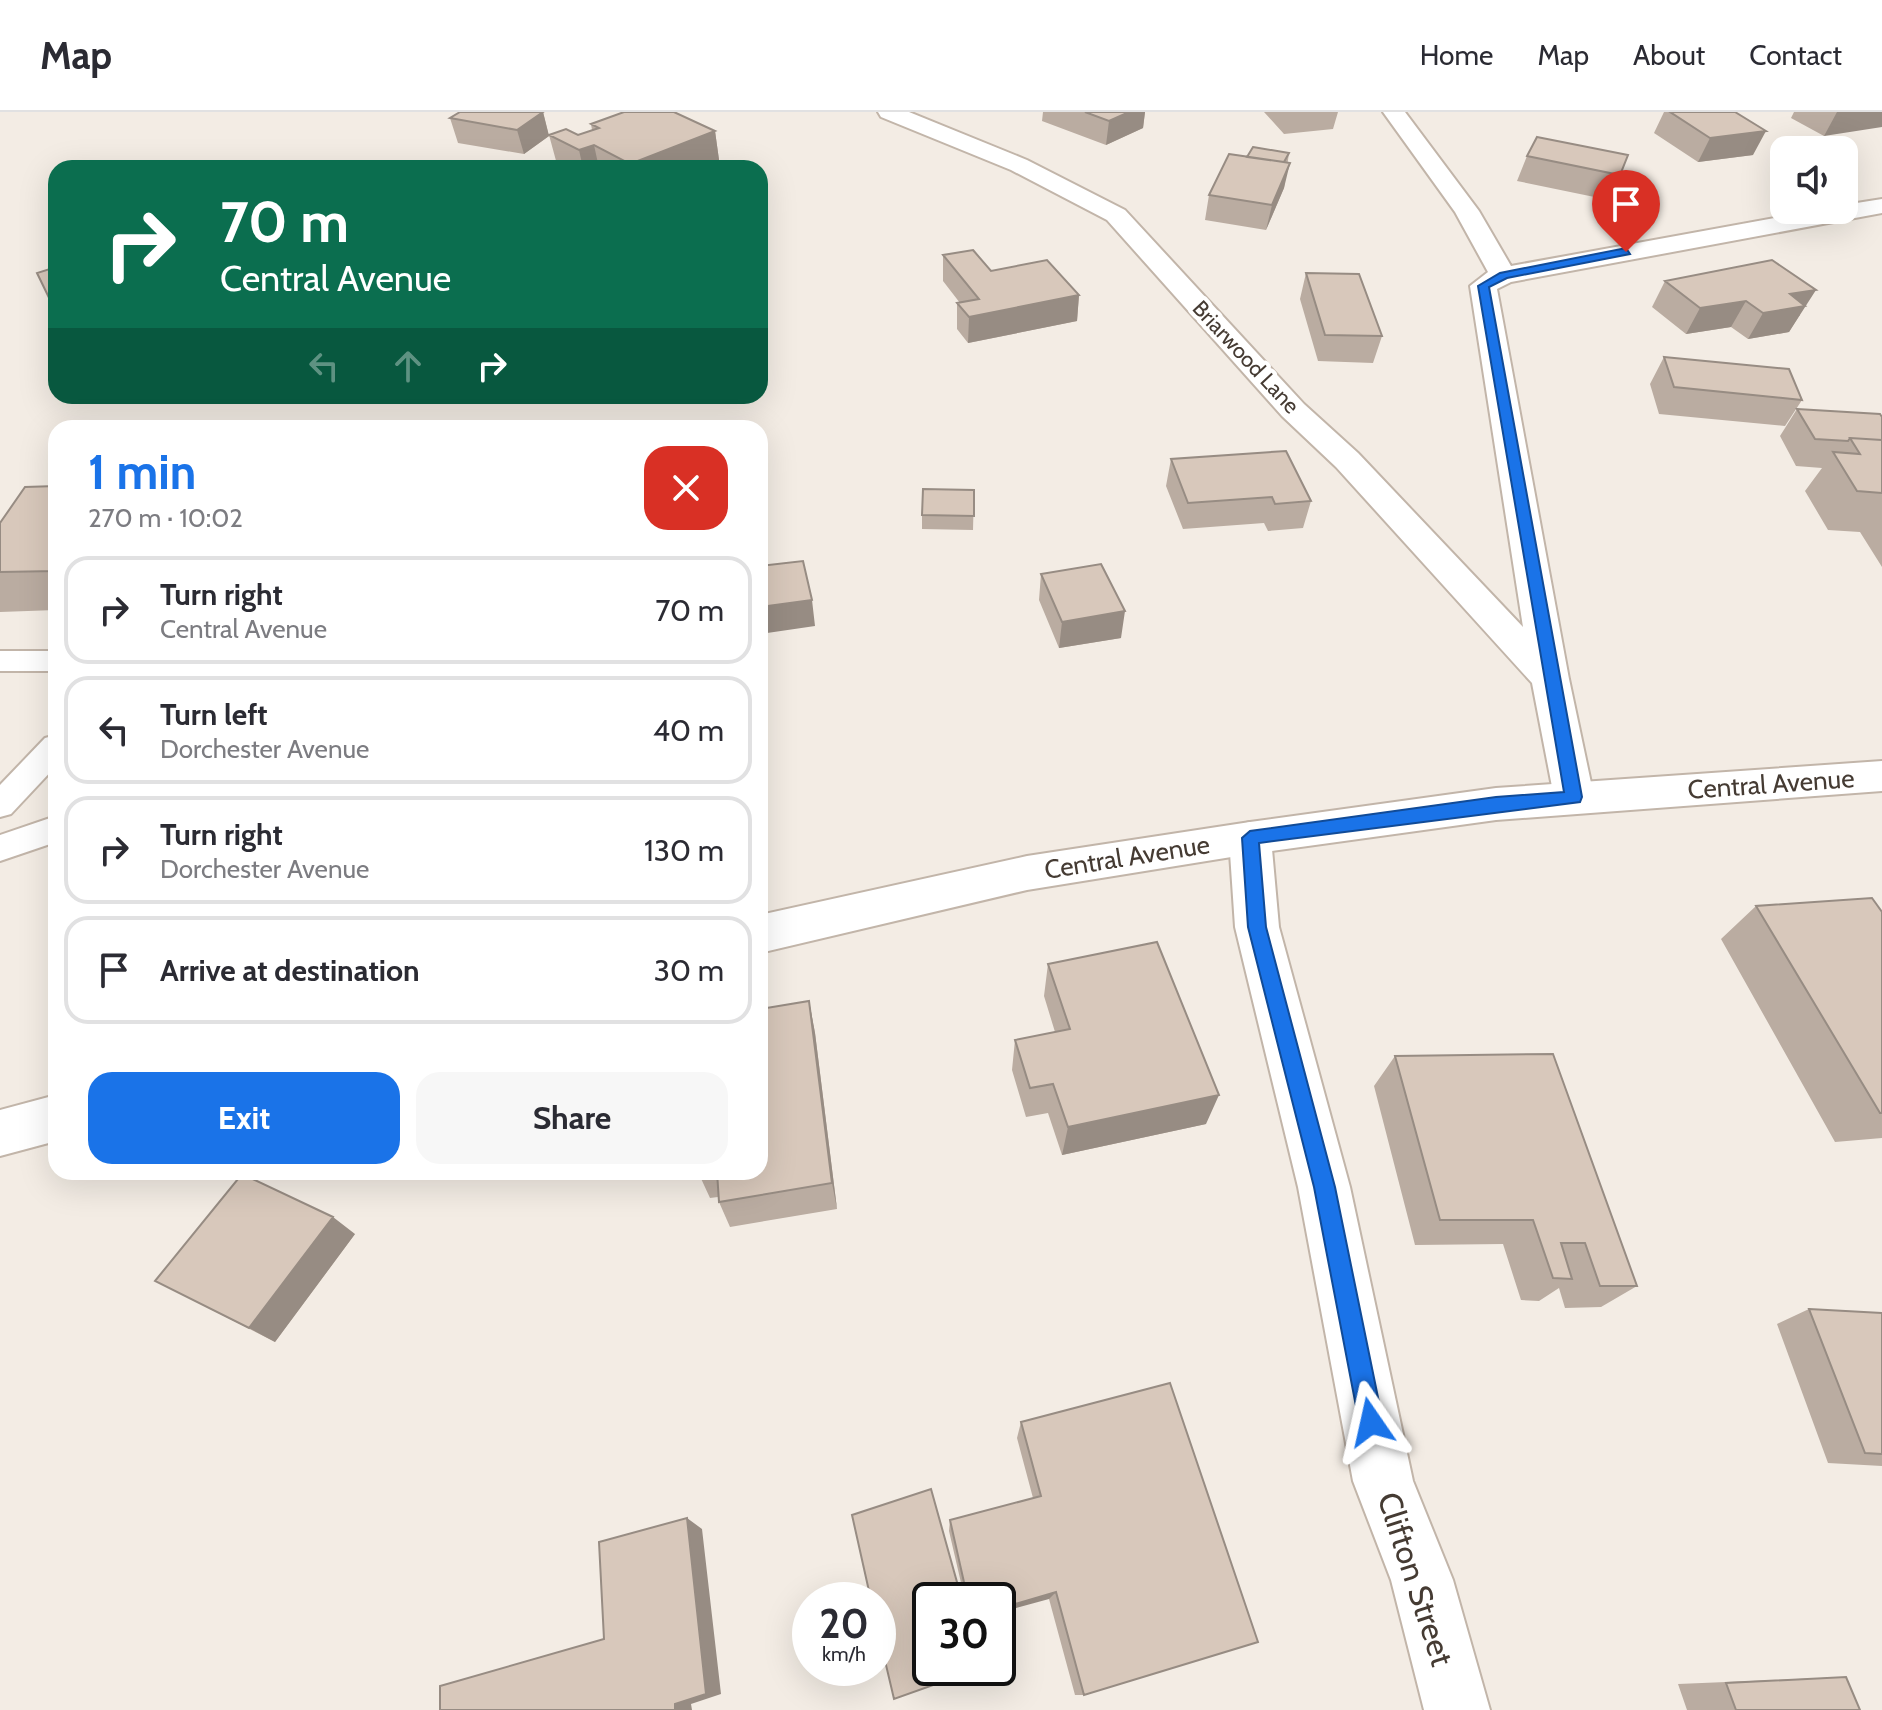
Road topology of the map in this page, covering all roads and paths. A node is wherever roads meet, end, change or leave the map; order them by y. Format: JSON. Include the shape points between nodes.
{"nodes":[{"id":1,"x":889,"y":112,"type":"edge"},
{"id":2,"x":1394,"y":112,"type":"edge"},
{"id":3,"x":1882,"y":206,"type":"edge"},
{"id":4,"x":1503,"y":275,"type":"junction"},
{"id":5,"x":0,"y":661,"type":"edge"},
{"id":6,"x":48,"y":661,"type":"edge"},
{"id":7,"x":1550,"y":679,"type":"junction"},
{"id":8,"x":48,"y":754,"type":"edge"},
{"id":9,"x":1882,"y":776,"type":"edge"},
{"id":10,"x":1574,"y":797,"type":"junction"},
{"id":11,"x":0,"y":805,"type":"edge"},
{"id":12,"x":48,"y":832,"type":"edge"},
{"id":13,"x":1250,"y":838,"type":"junction"},
{"id":14,"x":0,"y":848,"type":"edge"},
{"id":15,"x":768,"y":932,"type":"edge"},
{"id":16,"x":48,"y":1120,"type":"edge"},
{"id":17,"x":0,"y":1133,"type":"edge"},
{"id":18,"x":1457,"y":1710,"type":"edge"}],
"edges":[{"from":1,"to":7,"type":"street","name":"Briarwood Lane","via":[[1019,165],[1116,215]]},
{"from":2,"to":4,"type":"street","via":[[1467,211]]},
{"from":3,"to":4,"type":"street"},
{"from":4,"to":7,"type":"street","via":[[1483,286]]},
{"from":5,"to":6,"type":"lane"},
{"from":7,"to":10,"type":"street"},
{"from":8,"to":11,"type":"lane"},
{"from":9,"to":10,"type":"street","name":"Central Avenue"},
{"from":10,"to":13,"type":"street","name":"Central Avenue"},
{"from":12,"to":14,"type":"lane"},
{"from":13,"to":15,"type":"street","name":"Central Avenue","via":[[1027,873]]},
{"from":13,"to":18,"type":"street","name":"Clifton Street","via":[[1257,927],[1324,1187],[1383,1481],[1422,1580]]},
{"from":16,"to":17,"type":"street"}]}
